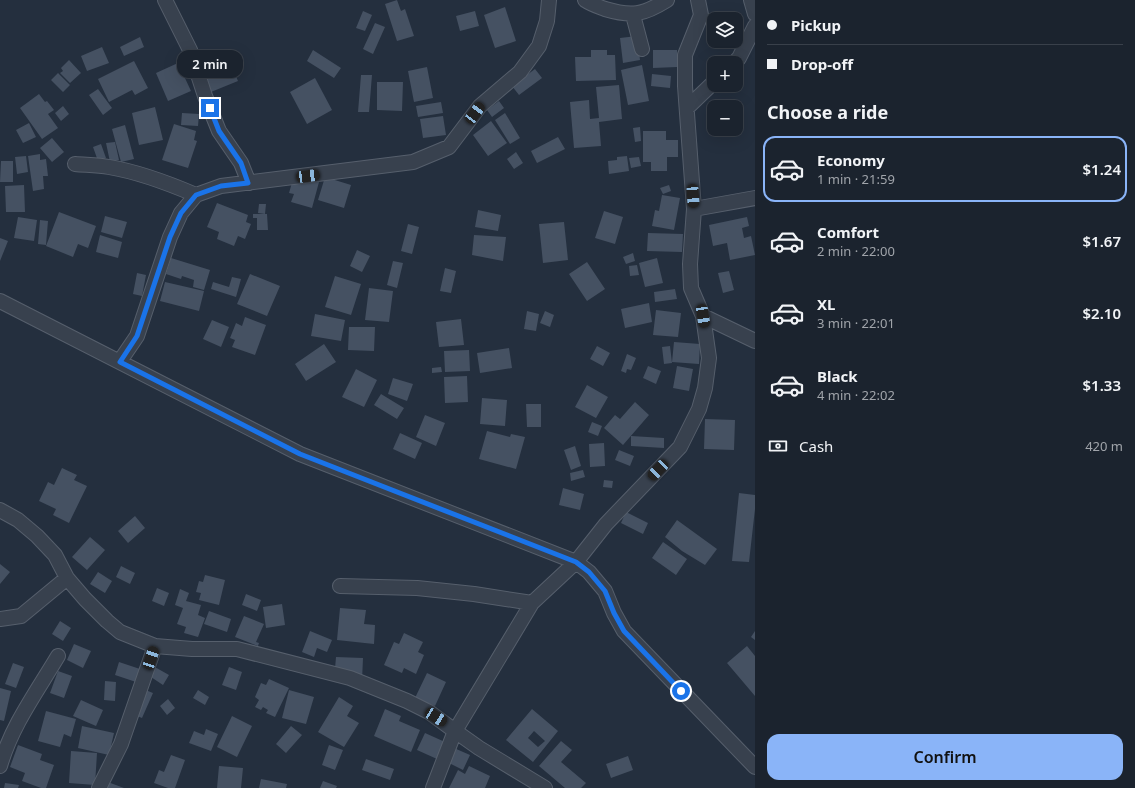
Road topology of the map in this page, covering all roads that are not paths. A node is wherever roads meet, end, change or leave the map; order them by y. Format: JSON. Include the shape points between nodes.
{"nodes":[{"id":1,"x":165,"y":0,"type":"edge"},
{"id":2,"x":549,"y":0,"type":"edge"},
{"id":3,"x":584,"y":0,"type":"edge"},
{"id":4,"x":667,"y":0,"type":"edge"},
{"id":5,"x":698,"y":0,"type":"edge"},
{"id":6,"x":751,"y":0,"type":"edge"},
{"id":7,"x":755,"y":14,"type":"edge"},
{"id":8,"x":633,"y":15,"type":"junction"},
{"id":9,"x":755,"y":26,"type":"edge"},
{"id":10,"x":642,"y":49,"type":"dead end"},
{"id":11,"x":741,"y":56,"type":"edge"},
{"id":12,"x":707,"y":89,"type":"edge"},
{"id":13,"x":687,"y":108,"type":"junction"},
{"id":14,"x":75,"y":164,"type":"dead end"},
{"id":15,"x":248,"y":183,"type":"junction"},
{"id":16,"x":196,"y":195,"type":"junction"},
{"id":17,"x":755,"y":198,"type":"edge"},
{"id":18,"x":694,"y":209,"type":"junction"},
{"id":19,"x":0,"y":301,"type":"edge"},
{"id":20,"x":703,"y":316,"type":"junction"},
{"id":21,"x":755,"y":341,"type":"edge"},
{"id":22,"x":120,"y":362,"type":"junction"},
{"id":23,"x":0,"y":510,"type":"edge"},
{"id":24,"x":576,"y":562,"type":"junction"},
{"id":25,"x":67,"y":578,"type":"junction"},
{"id":26,"x":340,"y":586,"type":"dead end"},
{"id":27,"x":532,"y":603,"type":"junction"},
{"id":28,"x":0,"y":619,"type":"edge"},
{"id":29,"x":155,"y":646,"type":"junction"},
{"id":30,"x":58,"y":656,"type":"dead end"},
{"id":31,"x":455,"y":731,"type":"junction"},
{"id":32,"x":0,"y":766,"type":"edge"},
{"id":33,"x":755,"y":767,"type":"edge"},
{"id":34,"x":99,"y":788,"type":"edge"},
{"id":35,"x":433,"y":788,"type":"edge"},
{"id":36,"x":545,"y":788,"type":"edge"}],
"edges":[{"from":1,"to":15,"type":"street","via":[[190,50],[219,131],[241,163]]},
{"from":2,"to":15,"type":"street","via":[[547,21],[538,46],[520,72],[480,106],[449,147],[414,162]]},
{"from":3,"to":8,"type":"street","via":[[616,12]]},
{"from":4,"to":8,"type":"street","via":[[652,10]]},
{"from":5,"to":13,"type":"street","via":[[701,15],[685,55]]},
{"from":6,"to":7,"type":"street"},
{"from":8,"to":10,"type":"street"},
{"from":9,"to":11,"type":"street"},
{"from":12,"to":13,"type":"street"},
{"from":13,"to":18,"type":"street"},
{"from":14,"to":16,"type":"street","via":[[109,167],[135,173]]},
{"from":15,"to":16,"type":"street","via":[[221,186]]},
{"from":16,"to":22,"type":"street","via":[[178,219],[137,336]]},
{"from":17,"to":18,"type":"street"},
{"from":18,"to":20,"type":"street","via":[[690,288]]},
{"from":19,"to":22,"type":"street"},
{"from":20,"to":21,"type":"street"},
{"from":20,"to":24,"type":"street","via":[[709,358],[705,388],[699,409],[680,447],[606,524]]},
{"from":22,"to":24,"type":"street","via":[[300,454]]},
{"from":23,"to":25,"type":"street","via":[[18,520],[55,555]]},
{"from":24,"to":27,"type":"street"},
{"from":24,"to":33,"type":"street","via":[[589,572],[605,591],[624,631]]},
{"from":25,"to":28,"type":"street","via":[[22,616]]},
{"from":25,"to":29,"type":"street","via":[[120,632]]},
{"from":26,"to":27,"type":"street","via":[[417,588]]},
{"from":27,"to":31,"type":"street"},
{"from":29,"to":31,"type":"street","via":[[237,649],[350,678],[413,704]]},
{"from":29,"to":34,"type":"street","via":[[121,744]]},
{"from":30,"to":32,"type":"street","via":[[25,708]]},
{"from":31,"to":35,"type":"street"},
{"from":31,"to":36,"type":"street"}]}
